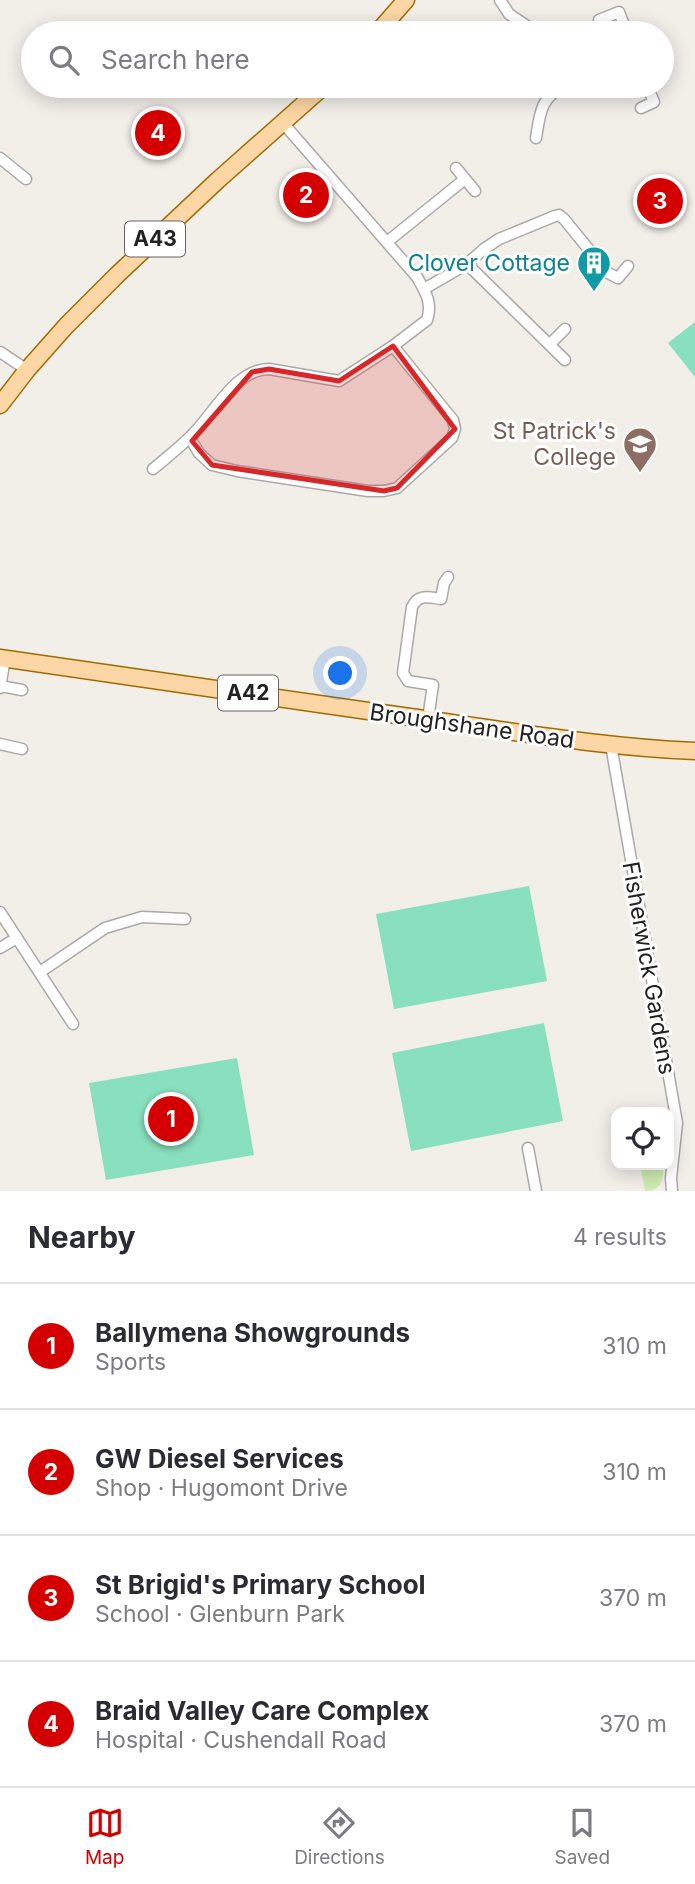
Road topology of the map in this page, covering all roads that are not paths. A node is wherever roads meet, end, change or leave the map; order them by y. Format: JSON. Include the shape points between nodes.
{"nodes":[{"id":1,"x":407,"y":0,"type":"edge"},
{"id":2,"x":500,"y":0,"type":"edge"},
{"id":3,"x":599,"y":20,"type":"dead end"},
{"id":4,"x":388,"y":21,"type":"edge"},
{"id":5,"x":519,"y":21,"type":"edge"},
{"id":6,"x":622,"y":21,"type":"edge"},
{"id":7,"x":311,"y":98,"type":"edge"},
{"id":8,"x":548,"y":98,"type":"edge"},
{"id":9,"x":652,"y":98,"type":"edge"},
{"id":10,"x":640,"y":108,"type":"dead end"},
{"id":11,"x":283,"y":123,"type":"junction"},
{"id":12,"x":537,"y":138,"type":"dead end"},
{"id":13,"x":0,"y":158,"type":"edge"},
{"id":14,"x":456,"y":168,"type":"dead end"},
{"id":15,"x":26,"y":179,"type":"dead end"},
{"id":16,"x":465,"y":179,"type":"junction"},
{"id":17,"x":475,"y":191,"type":"dead end"},
{"id":18,"x":387,"y":242,"type":"junction"},
{"id":19,"x":467,"y":264,"type":"junction"},
{"id":20,"x":628,"y":266,"type":"dead end"},
{"id":21,"x":424,"y":289,"type":"junction"},
{"id":22,"x":565,"y":329,"type":"dead end"},
{"id":23,"x":550,"y":344,"type":"junction"},
{"id":24,"x":393,"y":346,"type":"junction"},
{"id":25,"x":0,"y":352,"type":"edge"},
{"id":26,"x":565,"y":360,"type":"dead end"},
{"id":27,"x":27,"y":370,"type":"junction"},
{"id":28,"x":0,"y":405,"type":"edge"},
{"id":29,"x":190,"y":438,"type":"junction"},
{"id":30,"x":153,"y":469,"type":"dead end"},
{"id":31,"x":449,"y":577,"type":"dead end"},
{"id":32,"x":2,"y":658,"type":"edge"},
{"id":33,"x":0,"y":687,"type":"edge"},
{"id":34,"x":22,"y":690,"type":"dead end"},
{"id":35,"x":428,"y":719,"type":"junction"},
{"id":36,"x":0,"y":744,"type":"edge"},
{"id":37,"x":611,"y":745,"type":"junction"},
{"id":38,"x":22,"y":749,"type":"dead end"},
{"id":39,"x":695,"y":751,"type":"edge"},
{"id":40,"x":0,"y":912,"type":"edge"},
{"id":41,"x":185,"y":919,"type":"dead end"},
{"id":42,"x":17,"y":938,"type":"junction"},
{"id":43,"x":0,"y":948,"type":"edge"},
{"id":44,"x":40,"y":972,"type":"junction"},
{"id":45,"x":74,"y":1024,"type":"dead end"},
{"id":46,"x":528,"y":1148,"type":"dead end"},
{"id":47,"x":536,"y":1191,"type":"edge"},
{"id":48,"x":672,"y":1191,"type":"edge"}],
"edges":[{"from":1,"to":4,"type":"main road"},
{"from":2,"to":5,"type":"street"},
{"from":3,"to":6,"type":"street","via":[[619,12]]},
{"from":7,"to":11,"type":"main road","number":"A43"},
{"from":8,"to":12,"type":"street"},
{"from":9,"to":10,"type":"street","via":[[654,102]]},
{"from":11,"to":18,"type":"street"},
{"from":11,"to":27,"type":"main road","number":"A43","via":[[118,274]]},
{"from":13,"to":15,"type":"street"},
{"from":14,"to":16,"type":"street"},
{"from":16,"to":17,"type":"street"},
{"from":16,"to":18,"type":"street"},
{"from":18,"to":21,"type":"street"},
{"from":19,"to":20,"type":"street","via":[[499,239],[559,215],[608,273],[618,278]]},
{"from":19,"to":21,"type":"street"},
{"from":19,"to":23,"type":"street"},
{"from":21,"to":24,"type":"street","via":[[430,305],[427,320]]},
{"from":22,"to":23,"type":"street"},
{"from":23,"to":26,"type":"street"},
{"from":24,"to":29,"type":"street","via":[[339,381],[269,369],[252,372]]},
{"from":24,"to":29,"type":"street","via":[[456,429],[452,438],[397,488],[368,491],[212,465]]},
{"from":25,"to":27,"type":"street"},
{"from":27,"to":28,"type":"main road","number":"A43"},
{"from":29,"to":30,"type":"street"},
{"from":31,"to":35,"type":"street","via":[[441,599],[423,596],[412,607],[403,673],[408,681],[433,685]]},
{"from":32,"to":33,"type":"street"},
{"from":32,"to":35,"type":"main road","name":"Broughshane Road","number":"A42"},
{"from":33,"to":34,"type":"street"},
{"from":35,"to":37,"type":"main road","name":"Broughshane Road","number":"A42"},
{"from":36,"to":38,"type":"street"},
{"from":37,"to":39,"type":"main road","name":"Broughshane Road","number":"A42"},
{"from":37,"to":48,"type":"street","name":"Fisherwick Gardens","via":[[677,1123]]},
{"from":40,"to":42,"type":"street"},
{"from":41,"to":44,"type":"street","via":[[142,917],[105,928]]},
{"from":42,"to":43,"type":"street"},
{"from":42,"to":44,"type":"street"},
{"from":44,"to":45,"type":"street"},
{"from":46,"to":47,"type":"street"}]}
